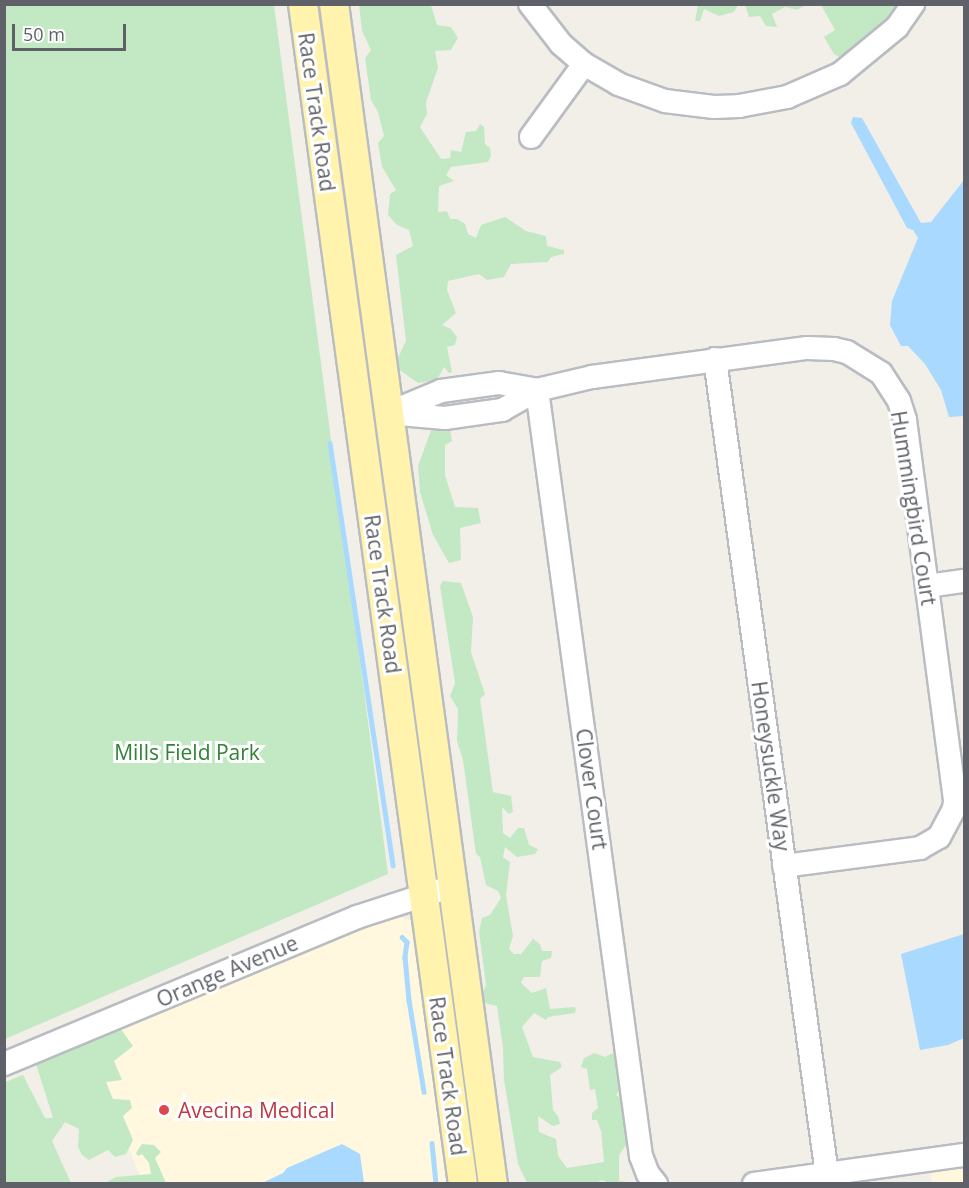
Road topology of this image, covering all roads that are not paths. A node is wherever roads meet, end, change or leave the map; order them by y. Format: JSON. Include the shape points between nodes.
{"nodes":[{"id":1,"x":303,"y":4,"type":"edge"},
{"id":2,"x":334,"y":4,"type":"edge"},
{"id":3,"x":530,"y":4,"type":"edge"},
{"id":4,"x":913,"y":4,"type":"edge"},
{"id":5,"x":584,"y":64,"type":"junction"},
{"id":6,"x":531,"y":137,"type":"dead end"},
{"id":7,"x":715,"y":359,"type":"junction"},
{"id":8,"x":537,"y":390,"type":"junction"},
{"id":9,"x":388,"y":413,"type":"junction"},
{"id":10,"x":358,"y":414,"type":"junction"},
{"id":11,"x":964,"y":581,"type":"edge"},
{"id":12,"x":927,"y":586,"type":"junction"},
{"id":13,"x":784,"y":866,"type":"junction"},
{"id":14,"x":453,"y":886,"type":"junction"},
{"id":15,"x":424,"y":894,"type":"junction"},
{"id":16,"x":4,"y":1064,"type":"edge"},
{"id":17,"x":964,"y":1155,"type":"edge"},
{"id":18,"x":827,"y":1174,"type":"junction"},
{"id":19,"x":463,"y":1184,"type":"edge"},
{"id":20,"x":494,"y":1184,"type":"edge"},
{"id":21,"x":656,"y":1184,"type":"edge"},
{"id":22,"x":754,"y":1184,"type":"edge"}],
"edges":[{"from":1,"to":10,"type":"main road","name":"Race Track Road"},
{"from":2,"to":9,"type":"main road","name":"Race Track Road"},
{"from":3,"to":5,"type":"street","via":[[561,44]]},
{"from":4,"to":5,"type":"street","via":[[897,27],[840,74],[816,86],[763,102],[714,107],[665,101],[618,84]]},
{"from":5,"to":6,"type":"street"},
{"from":7,"to":8,"type":"street","name":"Hummingbird Court","via":[[592,377]]},
{"from":7,"to":12,"type":"street","name":"Hummingbird Court","via":[[820,347],[847,352],[881,373],[899,401],[905,420]]},
{"from":7,"to":13,"type":"street","name":"Honeysuckle Way"},
{"from":8,"to":9,"type":"street","name":"Hummingbird Court","via":[[499,383],[441,391]]},
{"from":8,"to":21,"type":"street","name":"Clover Court","via":[[641,1156]]},
{"from":9,"to":10,"type":"main road"},
{"from":9,"to":14,"type":"main road","name":"Race Track Road"},
{"from":10,"to":15,"type":"main road","name":"Race Track Road"},
{"from":11,"to":12,"type":"street"},
{"from":12,"to":13,"type":"street","name":"Hummingbird Court","via":[[955,801],[952,817],[939,837],[920,848]]},
{"from":13,"to":18,"type":"street","name":"Honeysuckle Way"},
{"from":14,"to":15,"type":"street","name":"Orange Avenue"},
{"from":14,"to":20,"type":"main road","name":"Race Track Road"},
{"from":15,"to":16,"type":"street","name":"Orange Avenue","via":[[357,917]]},
{"from":15,"to":19,"type":"main road","name":"Race Track Road"},
{"from":17,"to":18,"type":"street"},
{"from":18,"to":22,"type":"street"}]}
